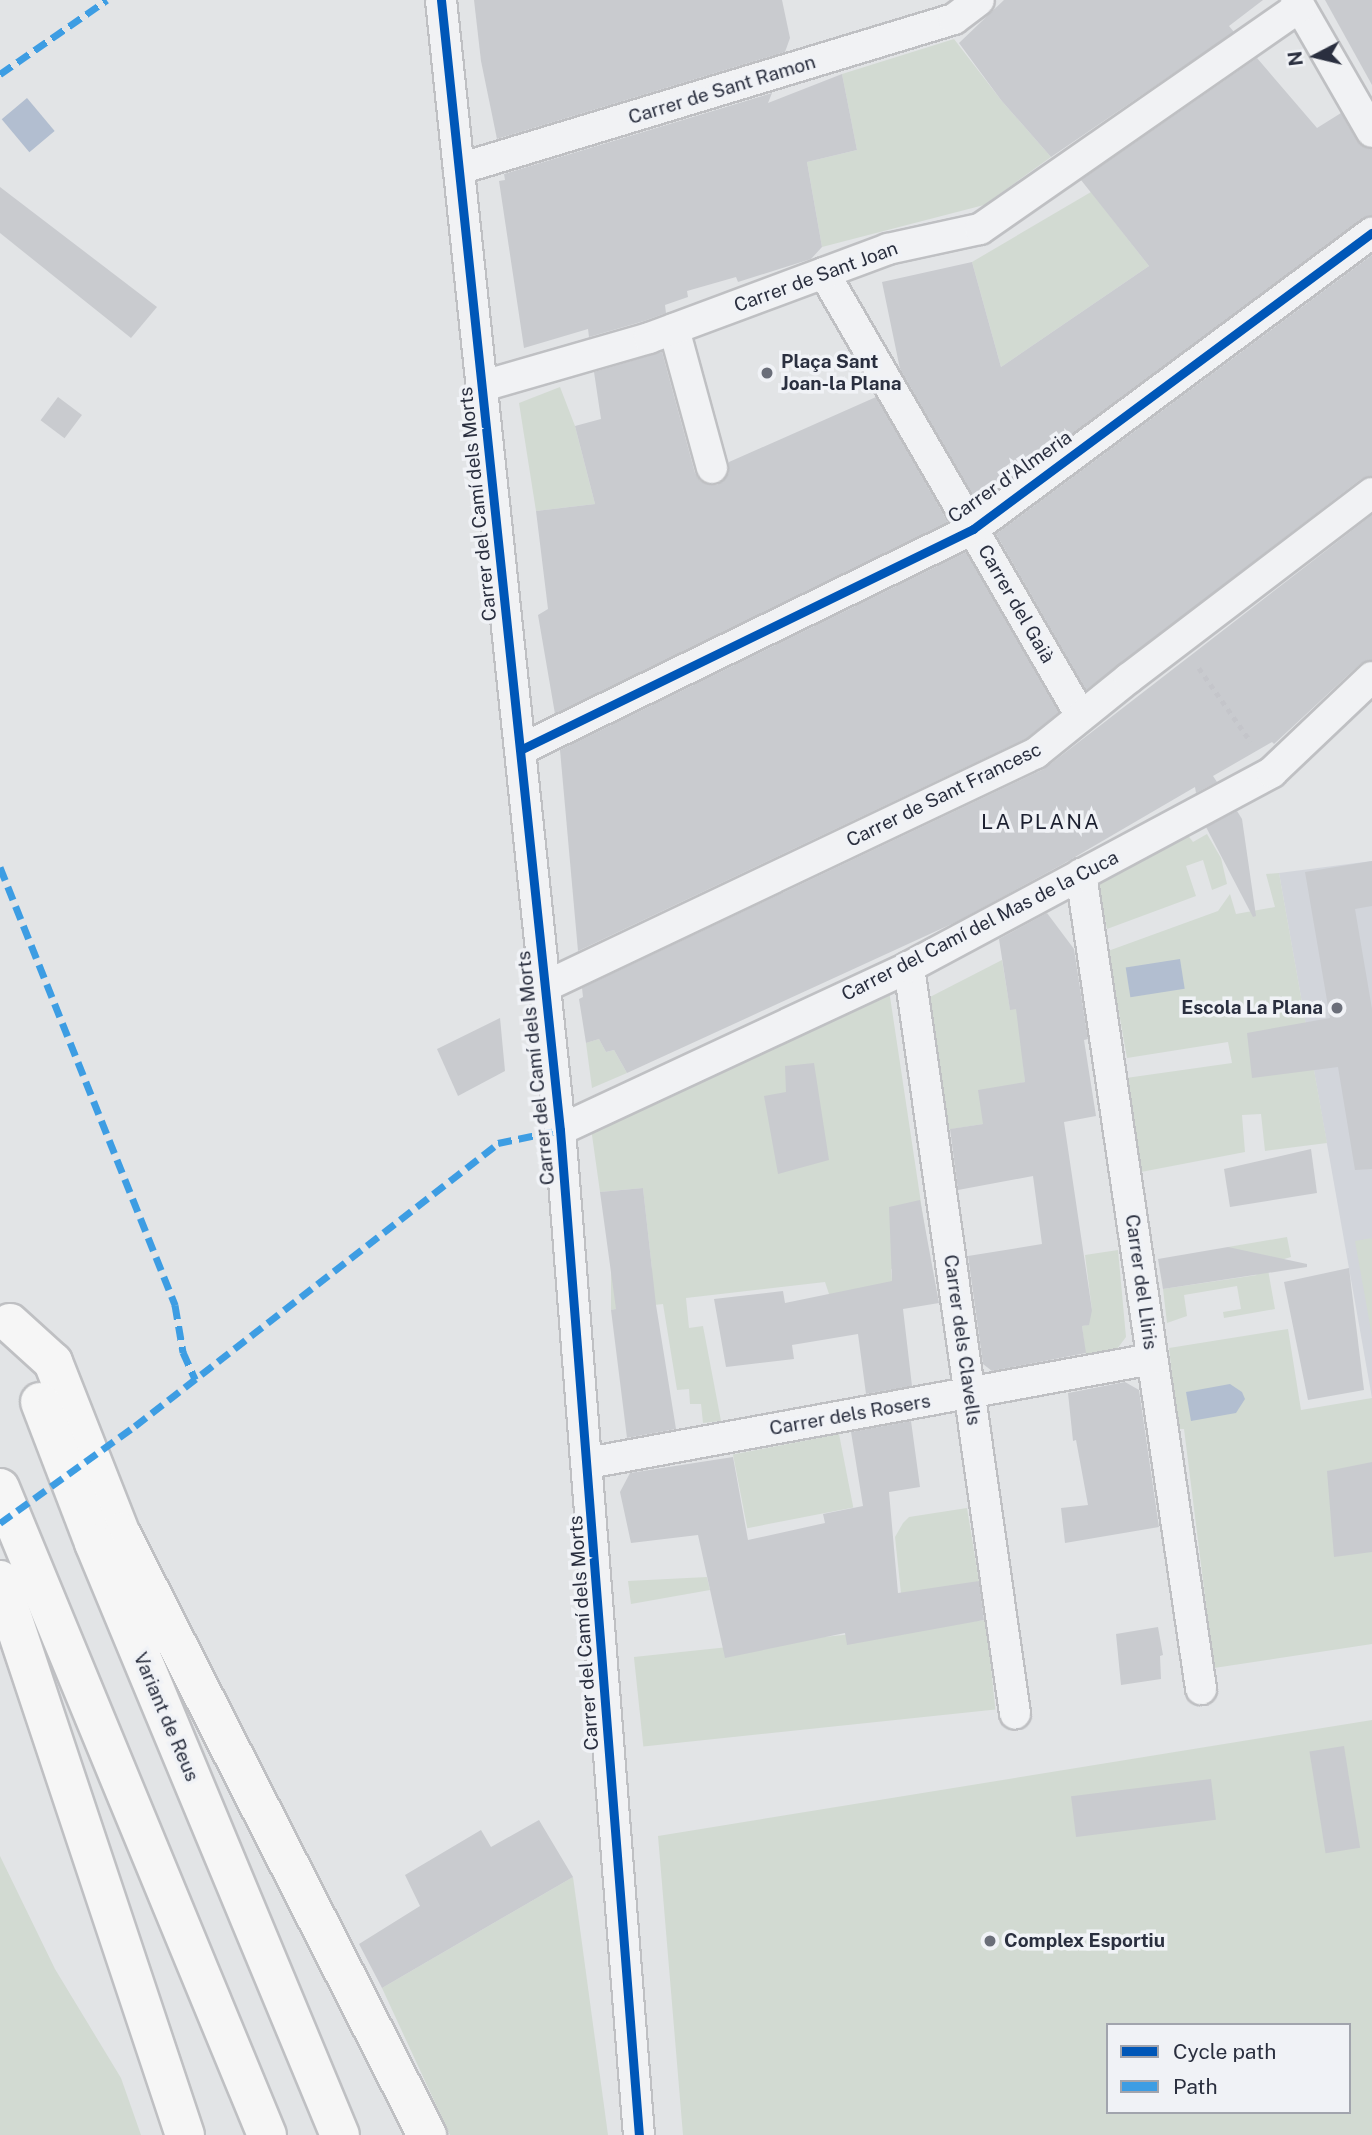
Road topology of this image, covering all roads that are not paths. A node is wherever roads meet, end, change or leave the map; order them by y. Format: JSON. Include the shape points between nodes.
{"nodes":[{"id":1,"x":441,"y":0,"type":"edge"},
{"id":2,"x":979,"y":0,"type":"edge"},
{"id":3,"x":1298,"y":4,"type":"edge"},
{"id":4,"x":1372,"y":132,"type":"edge"},
{"id":5,"x":459,"y":169,"type":"junction"},
{"id":6,"x":1372,"y":233,"type":"edge"},
{"id":7,"x":824,"y":273,"type":"junction"},
{"id":8,"x":674,"y":329,"type":"junction"},
{"id":9,"x":483,"y":386,"type":"junction"},
{"id":10,"x":712,"y":468,"type":"dead end"},
{"id":11,"x":1372,"y":493,"type":"edge"},
{"id":12,"x":973,"y":529,"type":"junction"},
{"id":13,"x":1372,"y":677,"type":"edge"},
{"id":14,"x":1081,"y":716,"type":"junction"},
{"id":15,"x":522,"y":749,"type":"junction"},
{"id":16,"x":1081,"y":874,"type":"junction"},
{"id":17,"x":909,"y":967,"type":"junction"},
{"id":18,"x":546,"y":986,"type":"junction"},
{"id":19,"x":560,"y":1130,"type":"junction"},
{"id":20,"x":5,"y":1309,"type":"edge"},
{"id":21,"x":1152,"y":1359,"type":"junction"},
{"id":22,"x":970,"y":1393,"type":"junction"},
{"id":23,"x":588,"y":1463,"type":"junction"},
{"id":24,"x":0,"y":1488,"type":"edge"},
{"id":25,"x":0,"y":1580,"type":"edge"},
{"id":26,"x":1201,"y":1689,"type":"dead end"},
{"id":27,"x":1015,"y":1713,"type":"dead end"},
{"id":28,"x":185,"y":2135,"type":"edge"},
{"id":29,"x":267,"y":2135,"type":"edge"},
{"id":30,"x":340,"y":2135,"type":"edge"},
{"id":31,"x":427,"y":2135,"type":"edge"},
{"id":32,"x":639,"y":2135,"type":"edge"}],
"edges":[{"from":1,"to":5,"type":"street","name":"Carrer del Camí dels Morts"},
{"from":2,"to":5,"type":"street","name":"Carrer de Sant Ramon","via":[[954,19]]},
{"from":3,"to":4,"type":"street"},
{"from":3,"to":7,"type":"street","name":"Carrer de Sant Joan","via":[[979,229],[888,249]]},
{"from":5,"to":9,"type":"street","name":"Carrer del Camí dels Morts"},
{"from":6,"to":12,"type":"street","name":"Carrer d'Almeria"},
{"from":7,"to":8,"type":"street","name":"Carrer de Sant Joan"},
{"from":7,"to":12,"type":"street","name":"Carrer del Gaià"},
{"from":8,"to":9,"type":"street","name":"Carrer de Sant Joan"},
{"from":8,"to":10,"type":"street"},
{"from":9,"to":15,"type":"street","name":"Carrer del Camí dels Morts"},
{"from":11,"to":14,"type":"street","name":"Carrer de Sant Francesc"},
{"from":12,"to":14,"type":"street","name":"Carrer del Gaià"},
{"from":12,"to":15,"type":"street","name":"Carrer d'Almeria"},
{"from":13,"to":16,"type":"street","name":"Carrer del Camí del Mas de la Cuca","via":[[1272,772]]},
{"from":14,"to":18,"type":"street","name":"Carrer de Sant Francesc","via":[[1036,753]]},
{"from":15,"to":18,"type":"street","name":"Carrer del Camí dels Morts"},
{"from":16,"to":17,"type":"street","name":"Carrer del Camí del Mas de la Cuca"},
{"from":16,"to":21,"type":"street","name":"Carrer del Lliris"},
{"from":17,"to":19,"type":"street","name":"Carrer del Camí del Mas de la Cuca"},
{"from":17,"to":22,"type":"street","name":"Carrer dels Clavells"},
{"from":18,"to":19,"type":"street","name":"Carrer del Camí dels Morts"},
{"from":19,"to":23,"type":"street","name":"Carrer del Camí dels Morts"},
{"from":20,"to":30,"type":"highway","name":"Variant de Reus","via":[[99,1556]]},
{"from":20,"to":31,"type":"highway","via":[[53,1362],[120,1532]]},
{"from":21,"to":22,"type":"street","name":"Carrer dels Rosers"},
{"from":21,"to":26,"type":"street","name":"Carrer del Lliris"},
{"from":22,"to":23,"type":"street","name":"Carrer dels Rosers"},
{"from":22,"to":27,"type":"street","name":"Carrer dels Clavells"},
{"from":23,"to":32,"type":"street","name":"Carrer del Camí dels Morts"},
{"from":24,"to":29,"type":"highway"},
{"from":25,"to":28,"type":"highway"}]}
